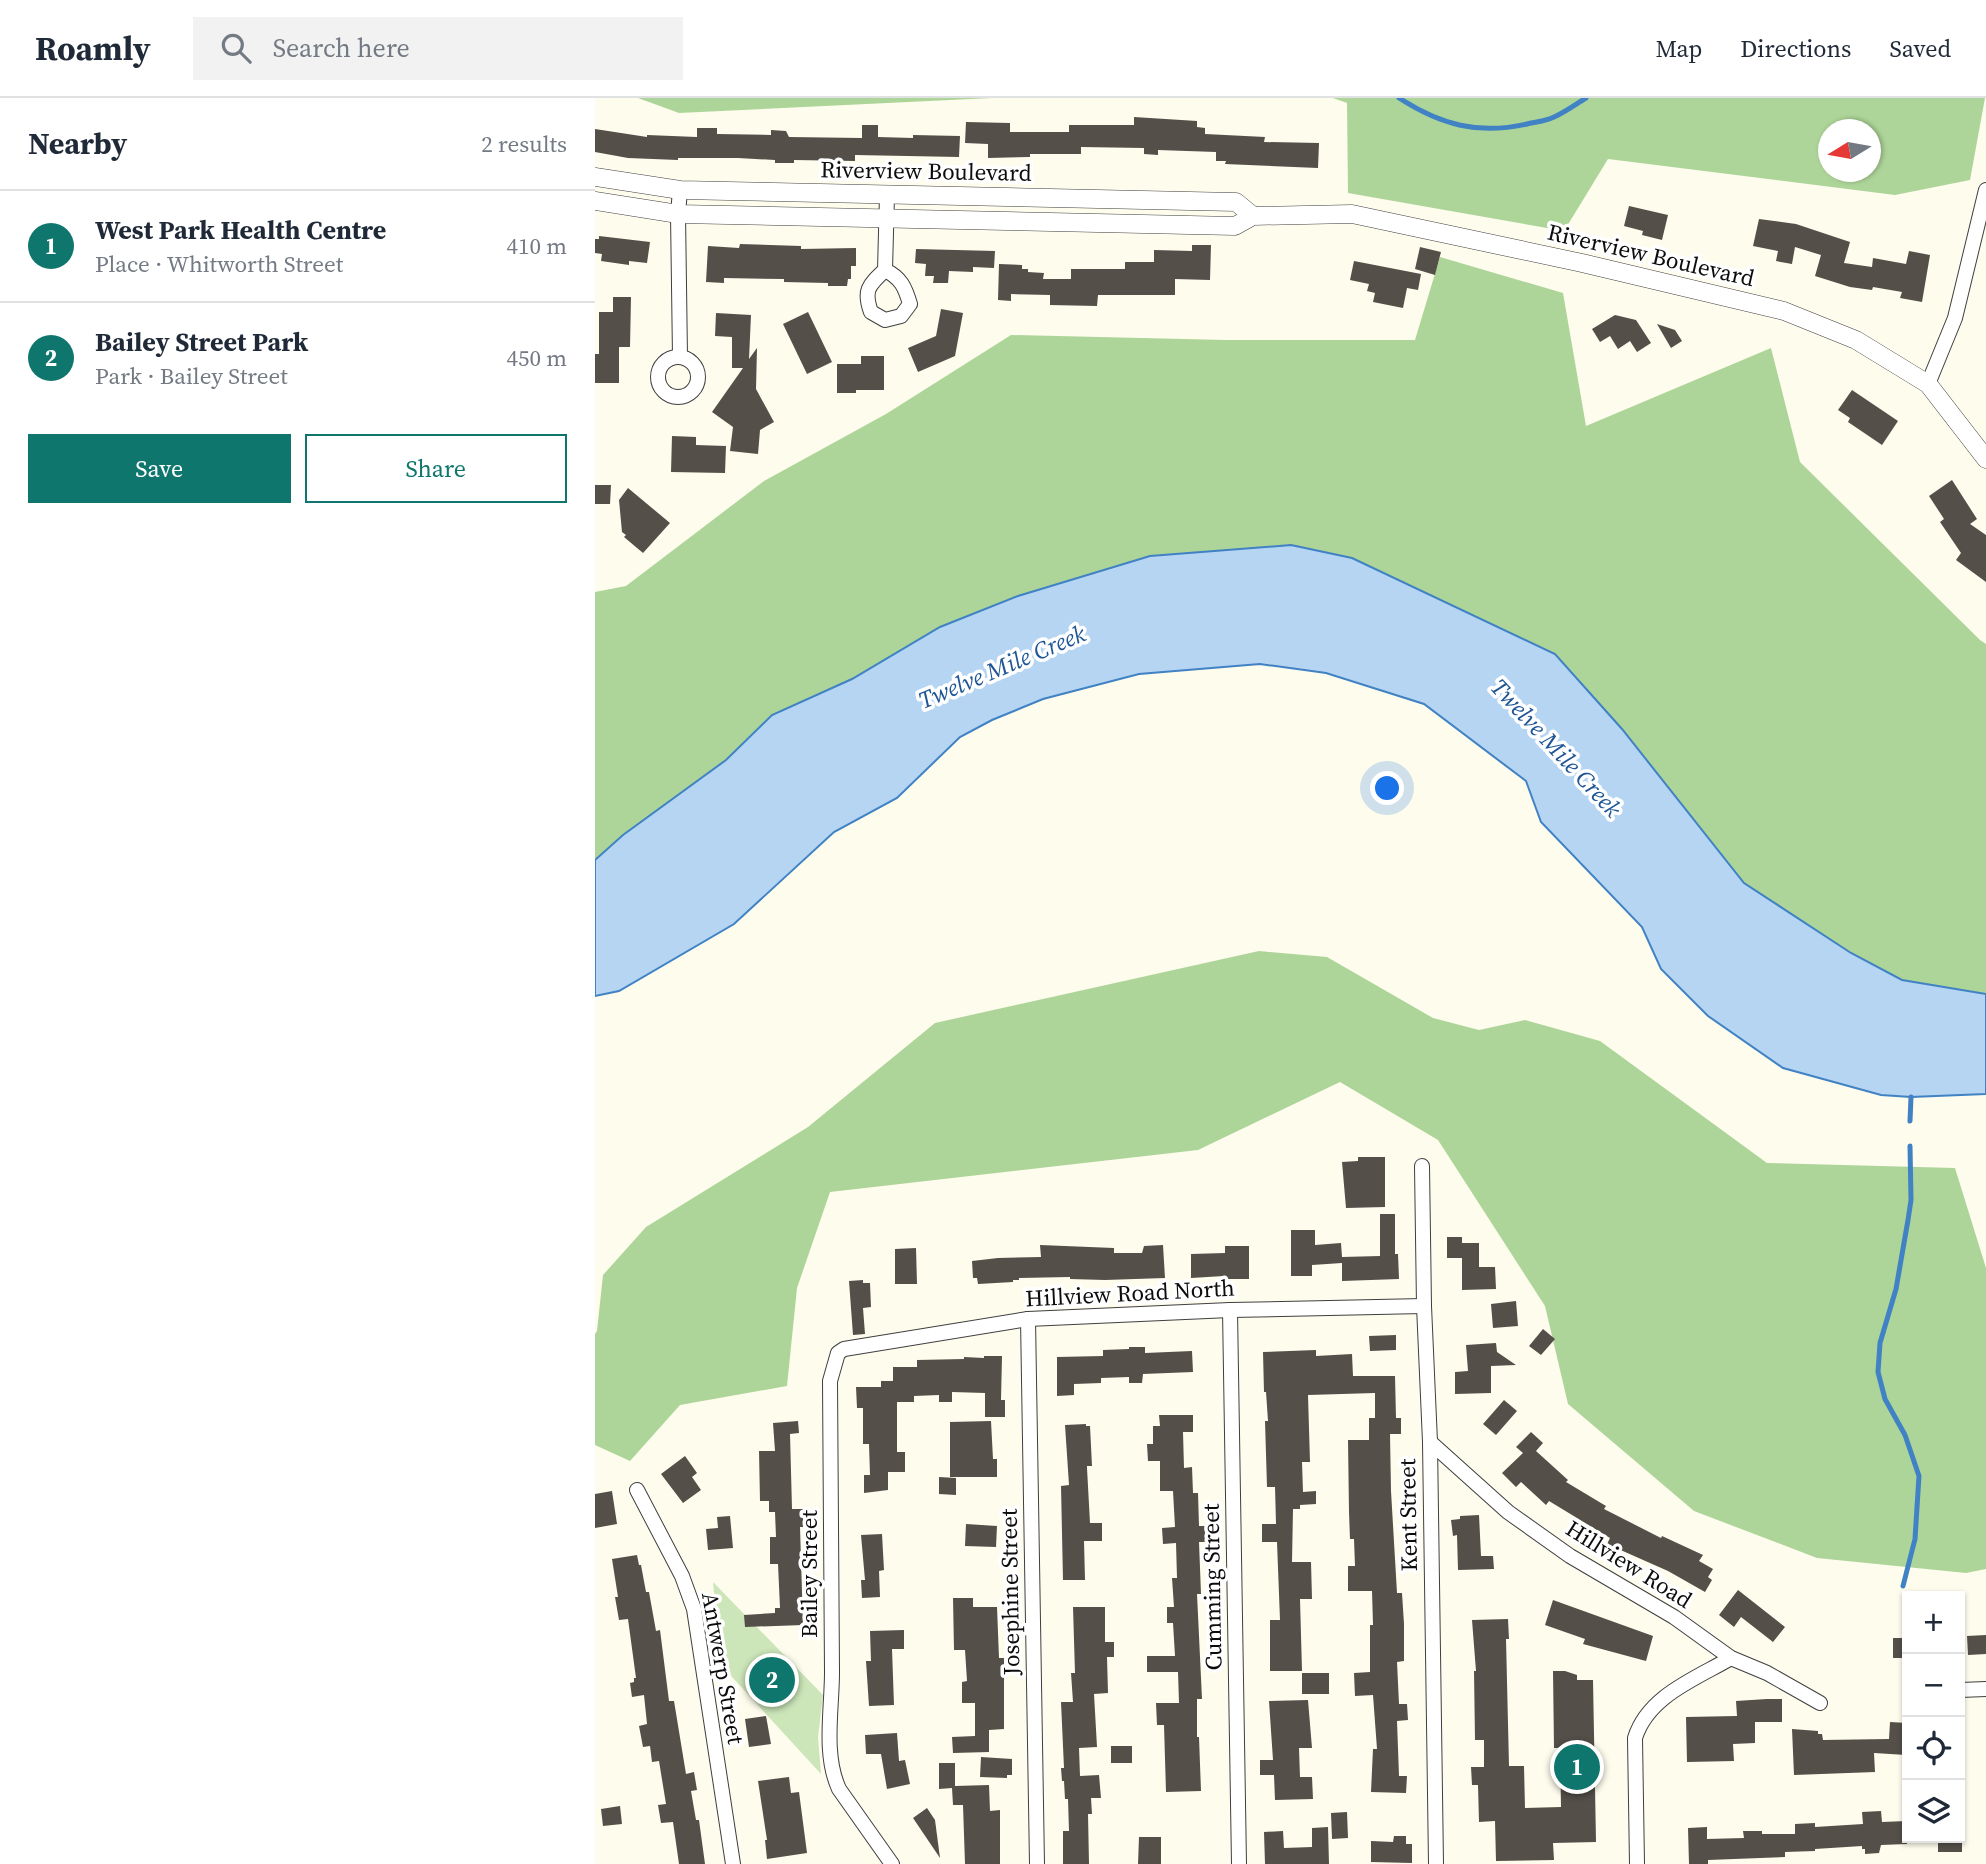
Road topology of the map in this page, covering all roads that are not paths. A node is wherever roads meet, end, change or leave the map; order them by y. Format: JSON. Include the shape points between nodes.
{"nodes":[{"id":1,"x":595,"y":177,"type":"edge"},
{"id":2,"x":680,"y":190,"type":"junction"},
{"id":3,"x":1986,"y":190,"type":"edge"},
{"id":4,"x":887,"y":195,"type":"junction"},
{"id":5,"x":1107,"y":199,"type":"junction"},
{"id":6,"x":595,"y":201,"type":"edge"},
{"id":7,"x":678,"y":214,"type":"junction"},
{"id":8,"x":1253,"y":216,"type":"junction"},
{"id":9,"x":886,"y":218,"type":"junction"},
{"id":10,"x":1106,"y":224,"type":"junction"},
{"id":11,"x":885,"y":270,"type":"dead end"},
{"id":12,"x":680,"y":356,"type":"dead end"},
{"id":13,"x":1928,"y":384,"type":"junction"},
{"id":14,"x":1986,"y":459,"type":"edge"},
{"id":15,"x":1422,"y":1166,"type":"dead end"},
{"id":16,"x":1424,"y":1307,"type":"junction"},
{"id":17,"x":1230,"y":1310,"type":"junction"},
{"id":18,"x":1028,"y":1319,"type":"junction"},
{"id":19,"x":840,"y":1352,"type":"joint"},
{"id":20,"x":1430,"y":1442,"type":"junction"},
{"id":21,"x":637,"y":1490,"type":"dead end"},
{"id":22,"x":1731,"y":1658,"type":"junction"},
{"id":23,"x":1986,"y":1689,"type":"edge"},
{"id":24,"x":1965,"y":1690,"type":"edge"},
{"id":25,"x":1820,"y":1703,"type":"dead end"},
{"id":26,"x":733,"y":1864,"type":"edge"},
{"id":27,"x":892,"y":1864,"type":"edge"},
{"id":28,"x":1037,"y":1864,"type":"edge"},
{"id":29,"x":1239,"y":1864,"type":"edge"},
{"id":30,"x":1436,"y":1864,"type":"edge"},
{"id":31,"x":1637,"y":1864,"type":"edge"}],
"edges":[{"from":1,"to":2,"type":"street","name":"Riverview Boulevard"},
{"from":2,"to":4,"type":"street","name":"Riverview Boulevard"},
{"from":2,"to":7,"type":"street"},
{"from":3,"to":13,"type":"street","via":[[1955,318]]},
{"from":4,"to":5,"type":"street","name":"Riverview Boulevard"},
{"from":4,"to":9,"type":"street"},
{"from":5,"to":8,"type":"street","name":"Riverview Boulevard","via":[[1236,201]]},
{"from":5,"to":10,"type":"street"},
{"from":6,"to":7,"type":"street","name":"Riverview Boulevard"},
{"from":7,"to":9,"type":"street","name":"Riverview Boulevard"},
{"from":7,"to":12,"type":"street"},
{"from":8,"to":10,"type":"street","name":"Riverview Boulevard","via":[[1235,226]]},
{"from":8,"to":13,"type":"street","name":"Riverview Boulevard","via":[[1352,214],[1582,262],[1784,311],[1856,340]]},
{"from":9,"to":10,"type":"street","name":"Riverview Boulevard"},
{"from":9,"to":11,"type":"street"},
{"from":13,"to":14,"type":"street","name":"Riverview Boulevard"},
{"from":15,"to":16,"type":"street","name":"Kent Street"},
{"from":16,"to":17,"type":"street","name":"Hillview Road North"},
{"from":16,"to":20,"type":"street","name":"Kent Street"},
{"from":17,"to":18,"type":"street","name":"Hillview Road North"},
{"from":17,"to":29,"type":"street","name":"Cumming Street"},
{"from":18,"to":19,"type":"street","name":"Hillview Road North"},
{"from":18,"to":28,"type":"street","name":"Josephine Street"},
{"from":19,"to":27,"type":"street","name":"Bailey Street","via":[[830,1381],[830,1756],[838,1789]]},
{"from":20,"to":22,"type":"street","name":"Hillview Road","via":[[1508,1513]]},
{"from":20,"to":30,"type":"street","name":"Kent Street"},
{"from":21,"to":26,"type":"street","name":"Antwerp Street","via":[[694,1609]]},
{"from":22,"to":25,"type":"street","name":"Hillview Road"},
{"from":22,"to":31,"type":"street","via":[[1662,1698],[1639,1725],[1635,1738]]},
{"from":23,"to":24,"type":"street"}]}
